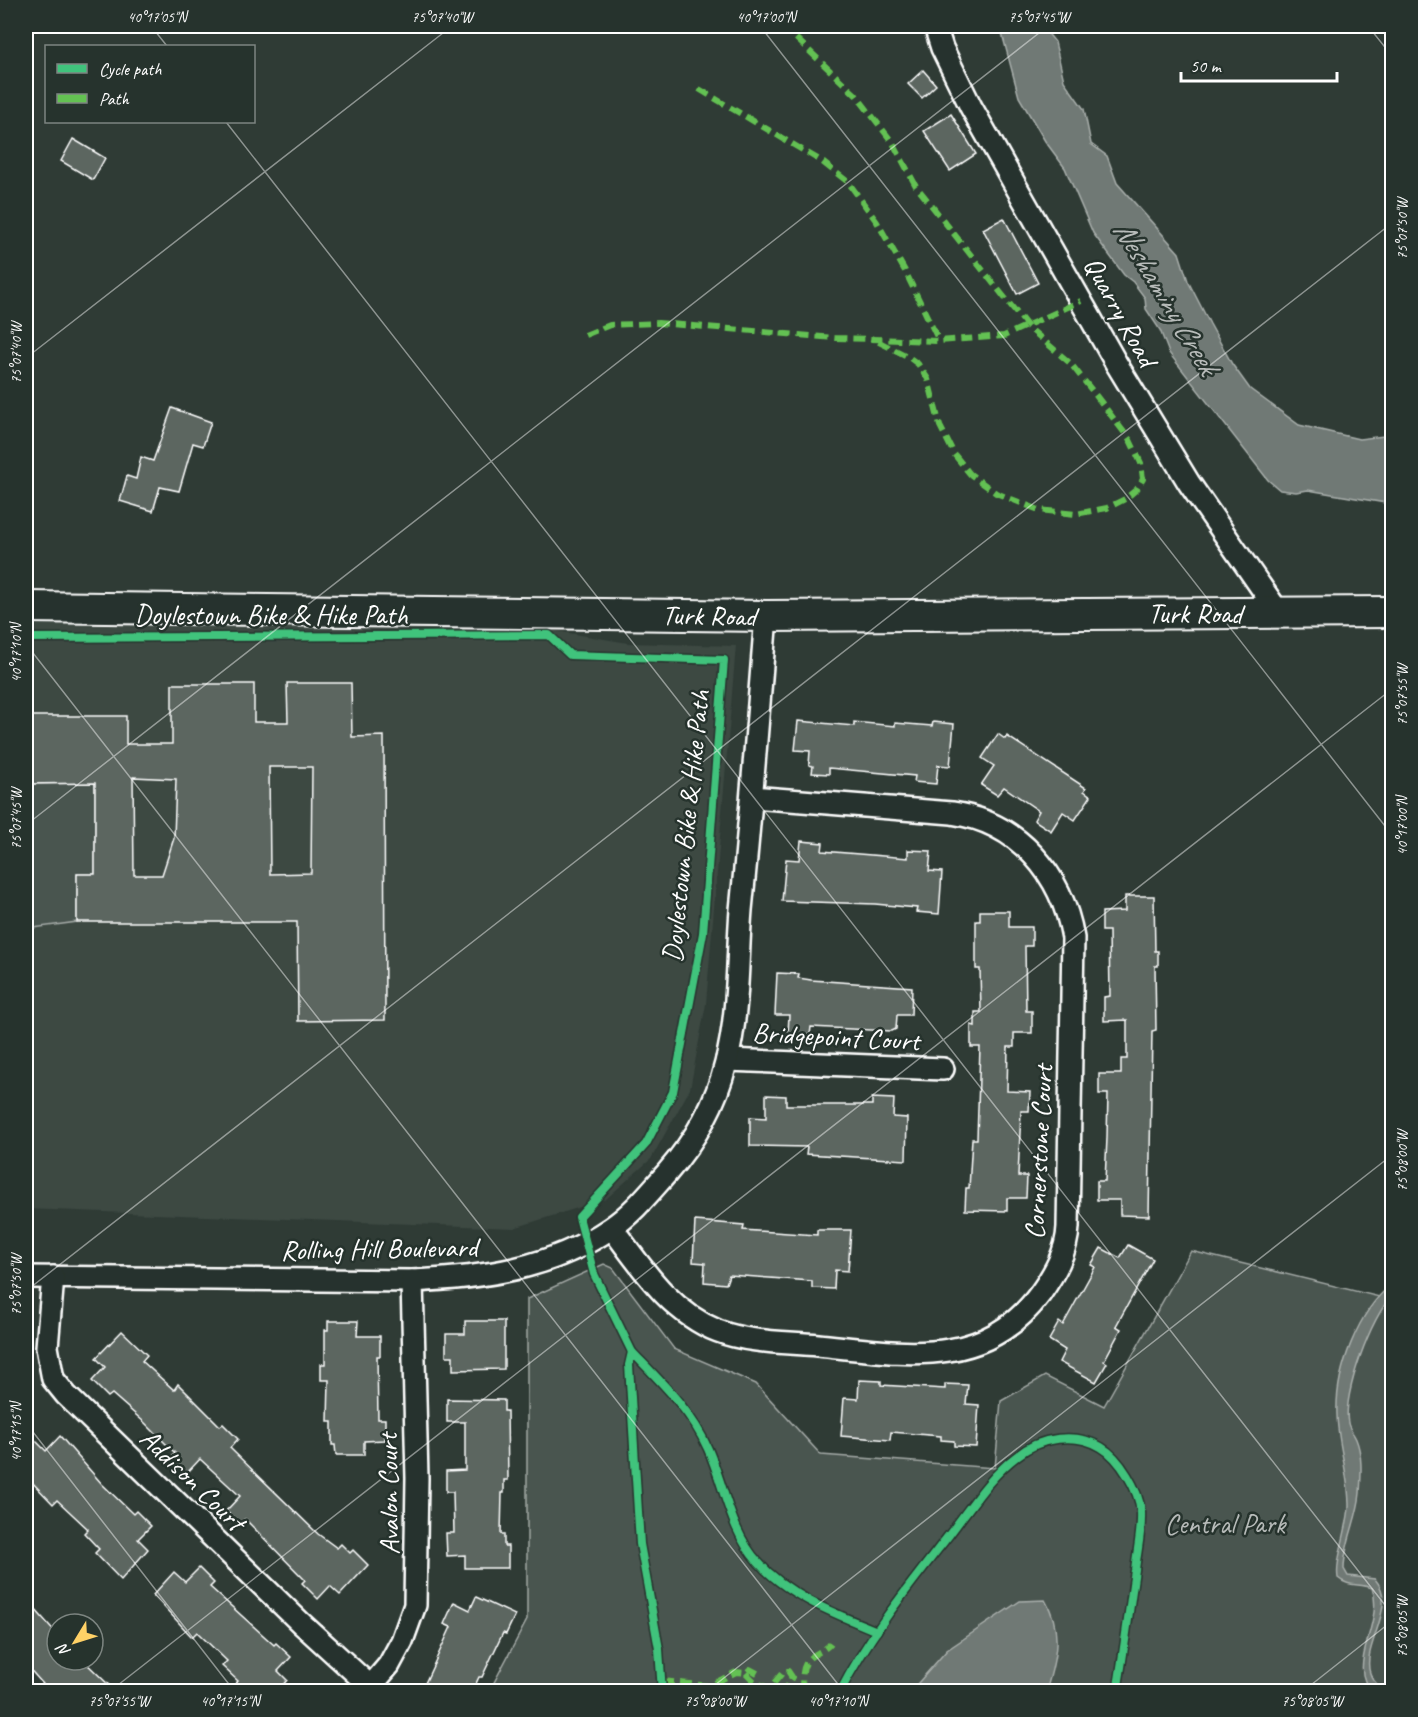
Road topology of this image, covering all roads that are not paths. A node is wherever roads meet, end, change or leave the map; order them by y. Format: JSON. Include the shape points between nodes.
{"nodes":[{"id":1,"x":935,"y":26,"type":"edge"},
{"id":2,"x":26,"y":607,"type":"edge"},
{"id":3,"x":1392,"y":612,"type":"edge"},
{"id":4,"x":1279,"y":613,"type":"junction"},
{"id":5,"x":766,"y":616,"type":"junction"},
{"id":6,"x":752,"y":797,"type":"junction"},
{"id":7,"x":727,"y":1060,"type":"junction"},
{"id":8,"x":943,"y":1069,"type":"dead end"},
{"id":9,"x":612,"y":1228,"type":"junction"},
{"id":10,"x":26,"y":1277,"type":"edge"},
{"id":11,"x":53,"y":1277,"type":"junction"},
{"id":12,"x":412,"y":1281,"type":"junction"},
{"id":13,"x":369,"y":1689,"type":"edge"}],
"edges":[{"from":1,"to":4,"type":"street","name":"Quarry Road","via":[[971,107],[1116,363],[1189,483]]},
{"from":2,"to":5,"type":"street","name":"Turk Road"},
{"from":3,"to":4,"type":"street","name":"Turk Road"},
{"from":4,"to":5,"type":"street","name":"Turk Road"},
{"from":5,"to":6,"type":"street","name":"Rolling Hill Boulevard"},
{"from":6,"to":7,"type":"street","name":"Rolling Hill Boulevard"},
{"from":6,"to":9,"type":"street","name":"Cornerstone Court","via":[[978,818],[1009,833],[1043,866],[1066,907],[1073,938],[1068,1232],[1063,1252],[1036,1299],[999,1331],[958,1350],[894,1352],[745,1338],[719,1332],[674,1304]]},
{"from":7,"to":8,"type":"street","name":"Bridgepoint Court"},
{"from":7,"to":9,"type":"street","name":"Rolling Hill Boulevard","via":[[705,1118],[688,1146],[648,1194]]},
{"from":9,"to":12,"type":"street","name":"Rolling Hill Boulevard","via":[[568,1252],[518,1269],[473,1278]]},
{"from":10,"to":11,"type":"street","name":"Rolling Hill Boulevard"},
{"from":11,"to":12,"type":"street","name":"Rolling Hill Boulevard"},
{"from":11,"to":13,"type":"street","name":"Addison Court","via":[[47,1347],[53,1379]]},
{"from":12,"to":13,"type":"street","name":"Avalon Court","via":[[417,1489],[415,1605],[389,1665]]}]}
